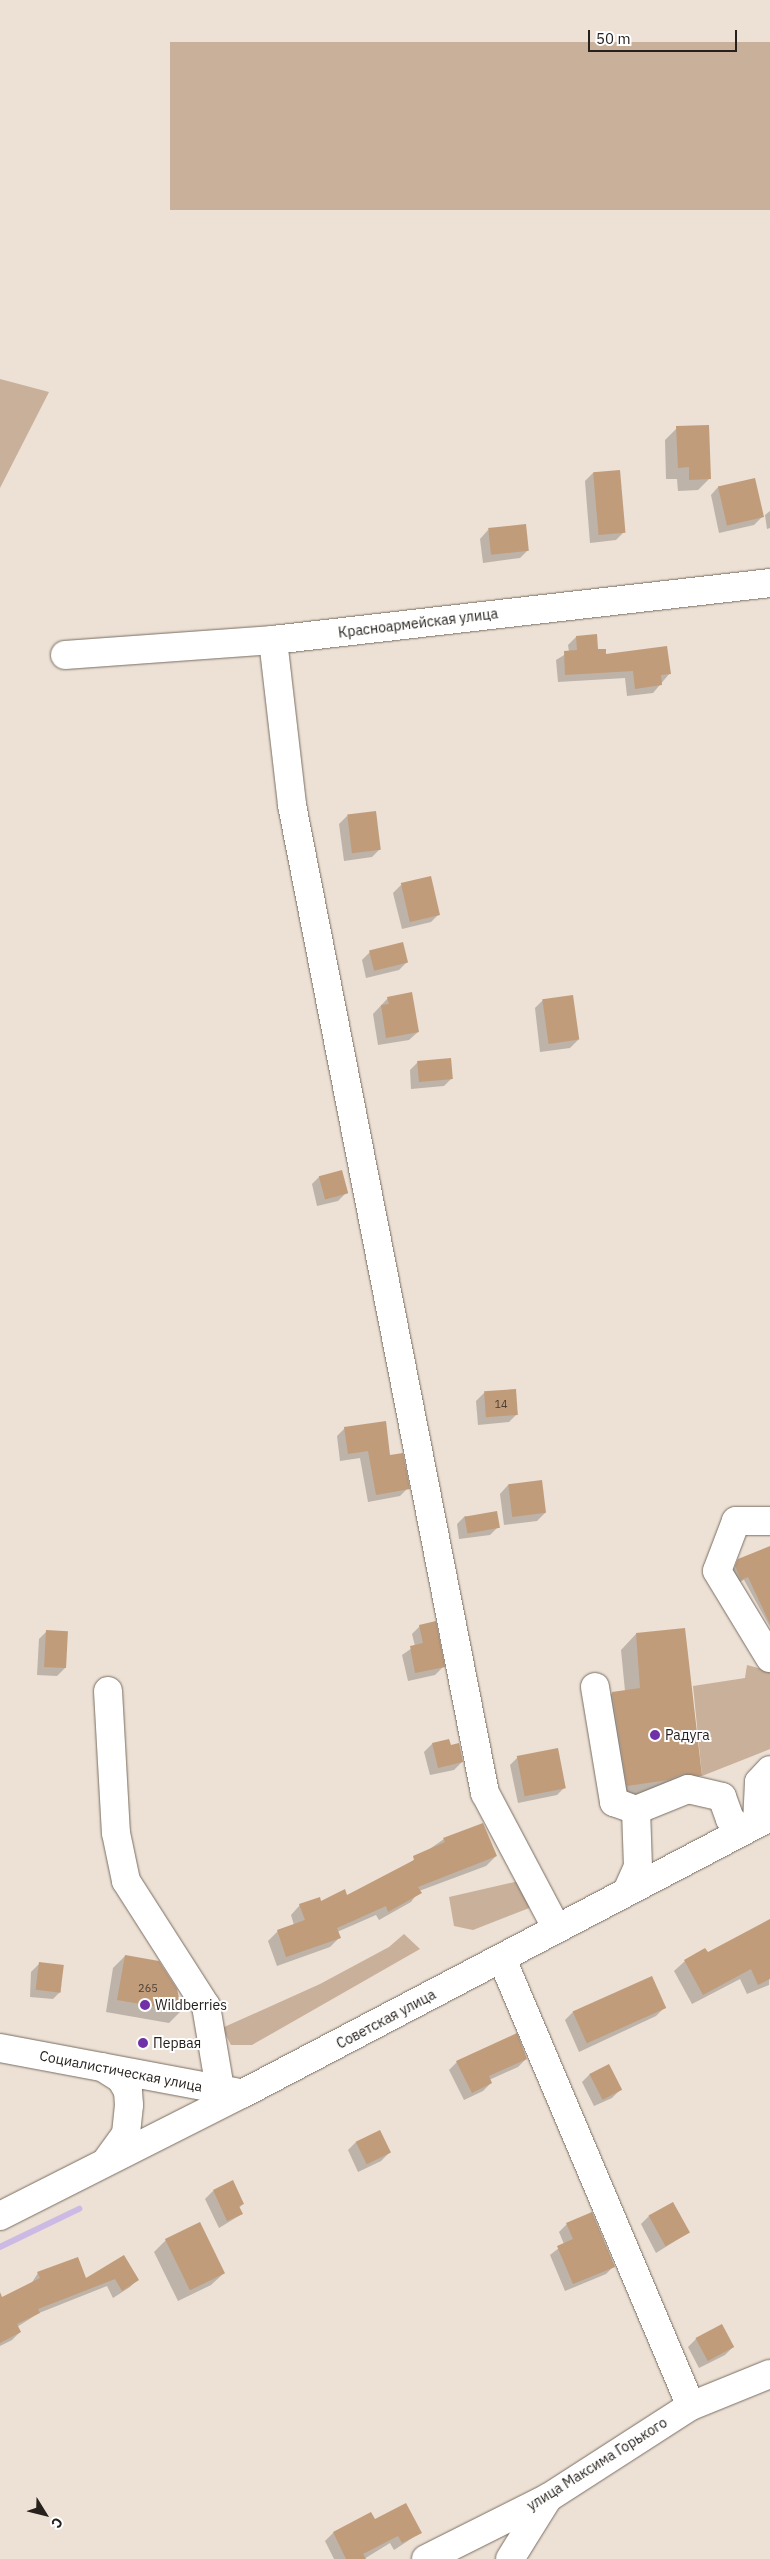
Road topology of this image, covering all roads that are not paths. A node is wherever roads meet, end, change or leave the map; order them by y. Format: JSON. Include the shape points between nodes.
{"nodes":[{"id":1,"x":770,"y":583,"type":"edge"},
{"id":2,"x":273,"y":640,"type":"junction"},
{"id":3,"x":65,"y":655,"type":"dead end"},
{"id":4,"x":770,"y":1521,"type":"edge"},
{"id":5,"x":770,"y":1658,"type":"edge"},
{"id":6,"x":595,"y":1688,"type":"dead end"},
{"id":7,"x":108,"y":1691,"type":"dead end"},
{"id":8,"x":770,"y":1770,"type":"edge"},
{"id":9,"x":636,"y":1810,"type":"junction"},
{"id":10,"x":756,"y":1823,"type":"edge"},
{"id":11,"x":628,"y":1889,"type":"junction"},
{"id":12,"x":556,"y":1927,"type":"junction"},
{"id":13,"x":502,"y":1958,"type":"junction"},
{"id":14,"x":0,"y":2048,"type":"edge"},
{"id":15,"x":102,"y":2067,"type":"junction"},
{"id":16,"x":231,"y":2092,"type":"junction"},
{"id":17,"x":104,"y":2164,"type":"junction"},
{"id":18,"x":0,"y":2216,"type":"edge"},
{"id":19,"x":770,"y":2374,"type":"edge"},
{"id":20,"x":691,"y":2406,"type":"junction"},
{"id":21,"x":548,"y":2498,"type":"junction"},
{"id":22,"x":426,"y":2559,"type":"edge"},
{"id":23,"x":510,"y":2559,"type":"edge"}],
"edges":[{"from":1,"to":2,"type":"street","name":"Красноармейская улица"},
{"from":2,"to":3,"type":"street","name":"Красноармейская улица"},
{"from":2,"to":12,"type":"street","via":[[292,805],[485,1793]]},
{"from":4,"to":5,"type":"street","via":[[736,1521],[717,1570]]},
{"from":6,"to":9,"type":"street","via":[[614,1802]]},
{"from":7,"to":16,"type":"street","via":[[116,1832],[126,1881],[206,2006]]},
{"from":8,"to":10,"type":"street","via":[[759,1782]]},
{"from":9,"to":10,"type":"street","via":[[688,1789],[722,1797],[730,1819]]},
{"from":9,"to":11,"type":"street","via":[[638,1868]]},
{"from":10,"to":11,"type":"street","name":"Советская улица"},
{"from":11,"to":12,"type":"street","name":"Советская улица"},
{"from":12,"to":13,"type":"street","name":"Советская улица"},
{"from":13,"to":16,"type":"street","name":"Советская улица"},
{"from":13,"to":20,"type":"street"},
{"from":14,"to":15,"type":"street","name":"Социалистическая улица"},
{"from":15,"to":16,"type":"street","name":"Социалистическая улица"},
{"from":15,"to":17,"type":"street","via":[[121,2079],[128,2091],[129,2105],[126,2134]]},
{"from":16,"to":17,"type":"street","name":"Советская улица"},
{"from":17,"to":18,"type":"street","name":"Советская улица"},
{"from":19,"to":20,"type":"street","name":"улица Максима Горького"},
{"from":20,"to":21,"type":"street","name":"улица Максима Горького"},
{"from":21,"to":22,"type":"street","name":"улица Максима Горького"},
{"from":21,"to":23,"type":"street"}]}
